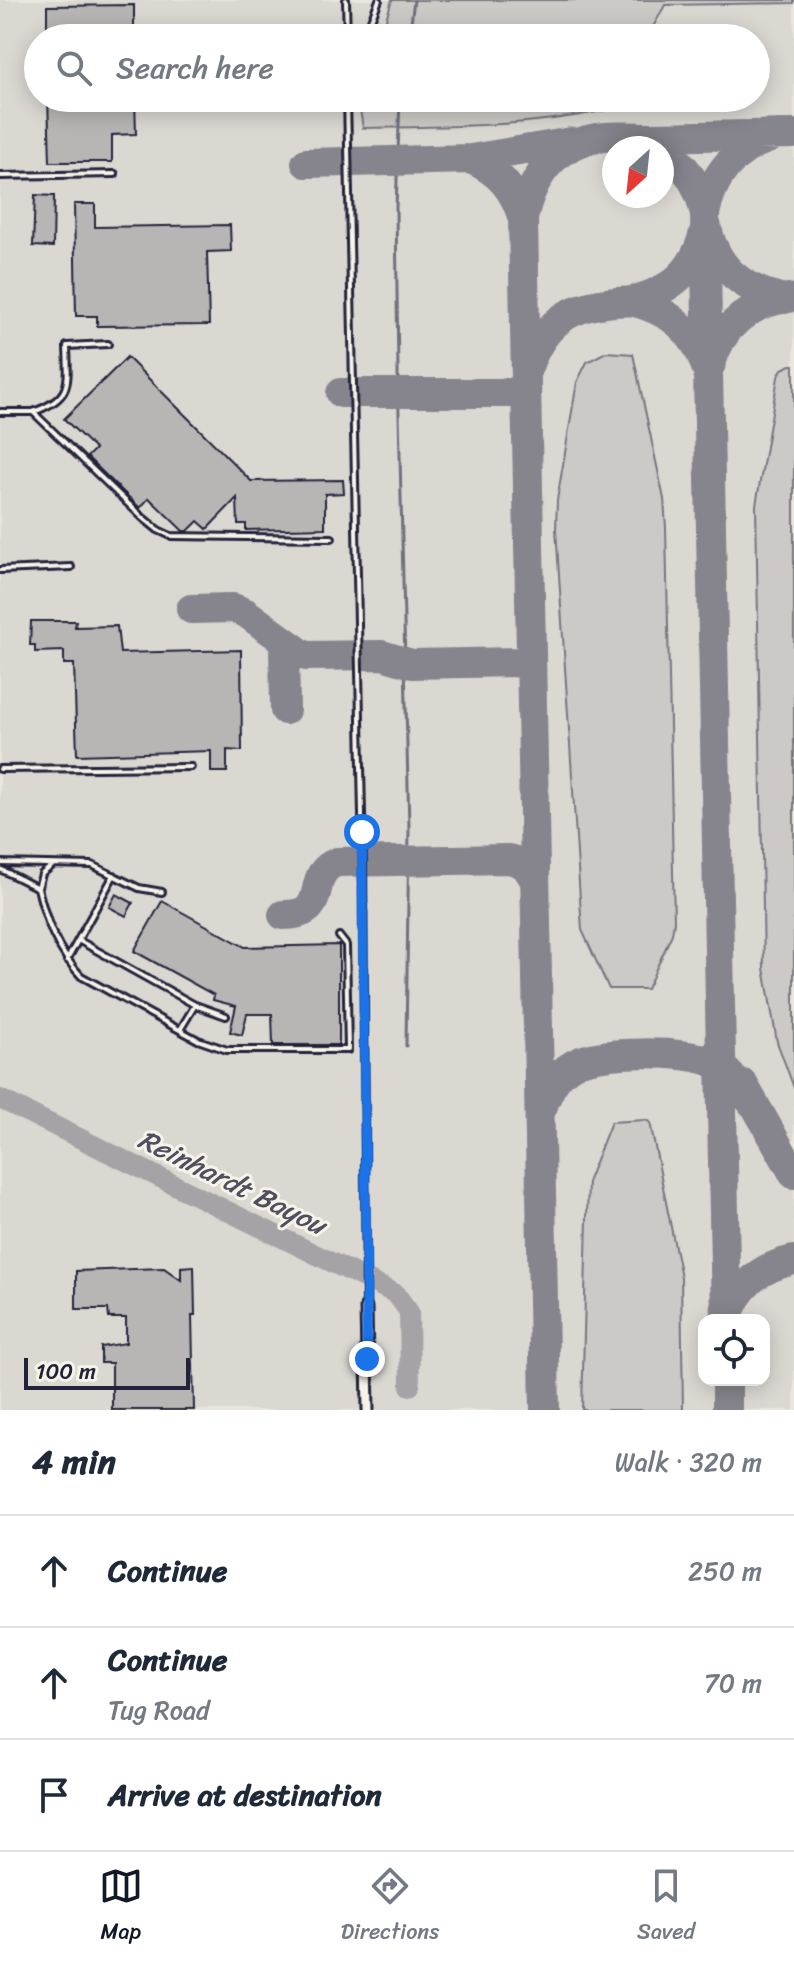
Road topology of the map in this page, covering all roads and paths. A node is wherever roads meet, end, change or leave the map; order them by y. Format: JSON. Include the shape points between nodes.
{"nodes":[{"id":1,"x":346,"y":0,"type":"edge"},
{"id":2,"x":379,"y":0,"type":"edge"},
{"id":3,"x":347,"y":24,"type":"edge"},
{"id":4,"x":370,"y":24,"type":"edge"},
{"id":5,"x":347,"y":112,"type":"edge"},
{"id":6,"x":115,"y":174,"type":"dead end"},
{"id":7,"x":0,"y":176,"type":"edge"},
{"id":8,"x":108,"y":344,"type":"dead end"},
{"id":9,"x":0,"y":412,"type":"edge"},
{"id":10,"x":33,"y":412,"type":"junction"},
{"id":11,"x":332,"y":538,"type":"dead end"},
{"id":12,"x":71,"y":567,"type":"dead end"},
{"id":13,"x":0,"y":570,"type":"edge"},
{"id":14,"x":191,"y":767,"type":"dead end"},
{"id":15,"x":0,"y":769,"type":"edge"},
{"id":16,"x":53,"y":865,"type":"junction"},
{"id":17,"x":0,"y":866,"type":"edge"},
{"id":18,"x":114,"y":875,"type":"junction"},
{"id":19,"x":38,"y":888,"type":"junction"},
{"id":20,"x":162,"y":892,"type":"dead end"},
{"id":21,"x":339,"y":936,"type":"dead end"},
{"id":22,"x":78,"y":940,"type":"junction"},
{"id":23,"x":67,"y":960,"type":"junction"},
{"id":24,"x":195,"y":1005,"type":"junction"},
{"id":25,"x":226,"y":1016,"type":"dead end"},
{"id":26,"x":180,"y":1031,"type":"junction"},
{"id":27,"x":366,"y":1307,"type":"joint"},
{"id":28,"x":368,"y":1410,"type":"edge"}],
"edges":[{"from":1,"to":3,"type":"lane"},
{"from":2,"to":4,"type":"lane"},
{"from":5,"to":27,"type":"lane"},
{"from":6,"to":7,"type":"lane"},
{"from":8,"to":10,"type":"lane","via":[[67,346],[68,384],[63,396]]},
{"from":9,"to":10,"type":"lane"},
{"from":10,"to":11,"type":"lane","via":[[142,517],[171,536]]},
{"from":12,"to":13,"type":"lane"},
{"from":14,"to":15,"type":"lane"},
{"from":16,"to":17,"type":"lane"},
{"from":16,"to":18,"type":"lane","via":[[92,865]]},
{"from":16,"to":19,"type":"lane","via":[[42,874]]},
{"from":17,"to":19,"type":"lane"},
{"from":18,"to":20,"type":"lane"},
{"from":18,"to":22,"type":"lane"},
{"from":19,"to":23,"type":"lane","via":[[46,923]]},
{"from":21,"to":26,"type":"lane","via":[[346,945],[348,1050],[227,1050]]},
{"from":22,"to":23,"type":"lane"},
{"from":22,"to":24,"type":"lane"},
{"from":23,"to":26,"type":"lane","via":[[81,976]]},
{"from":24,"to":25,"type":"lane"},
{"from":24,"to":26,"type":"lane"},
{"from":27,"to":28,"type":"street"}]}
